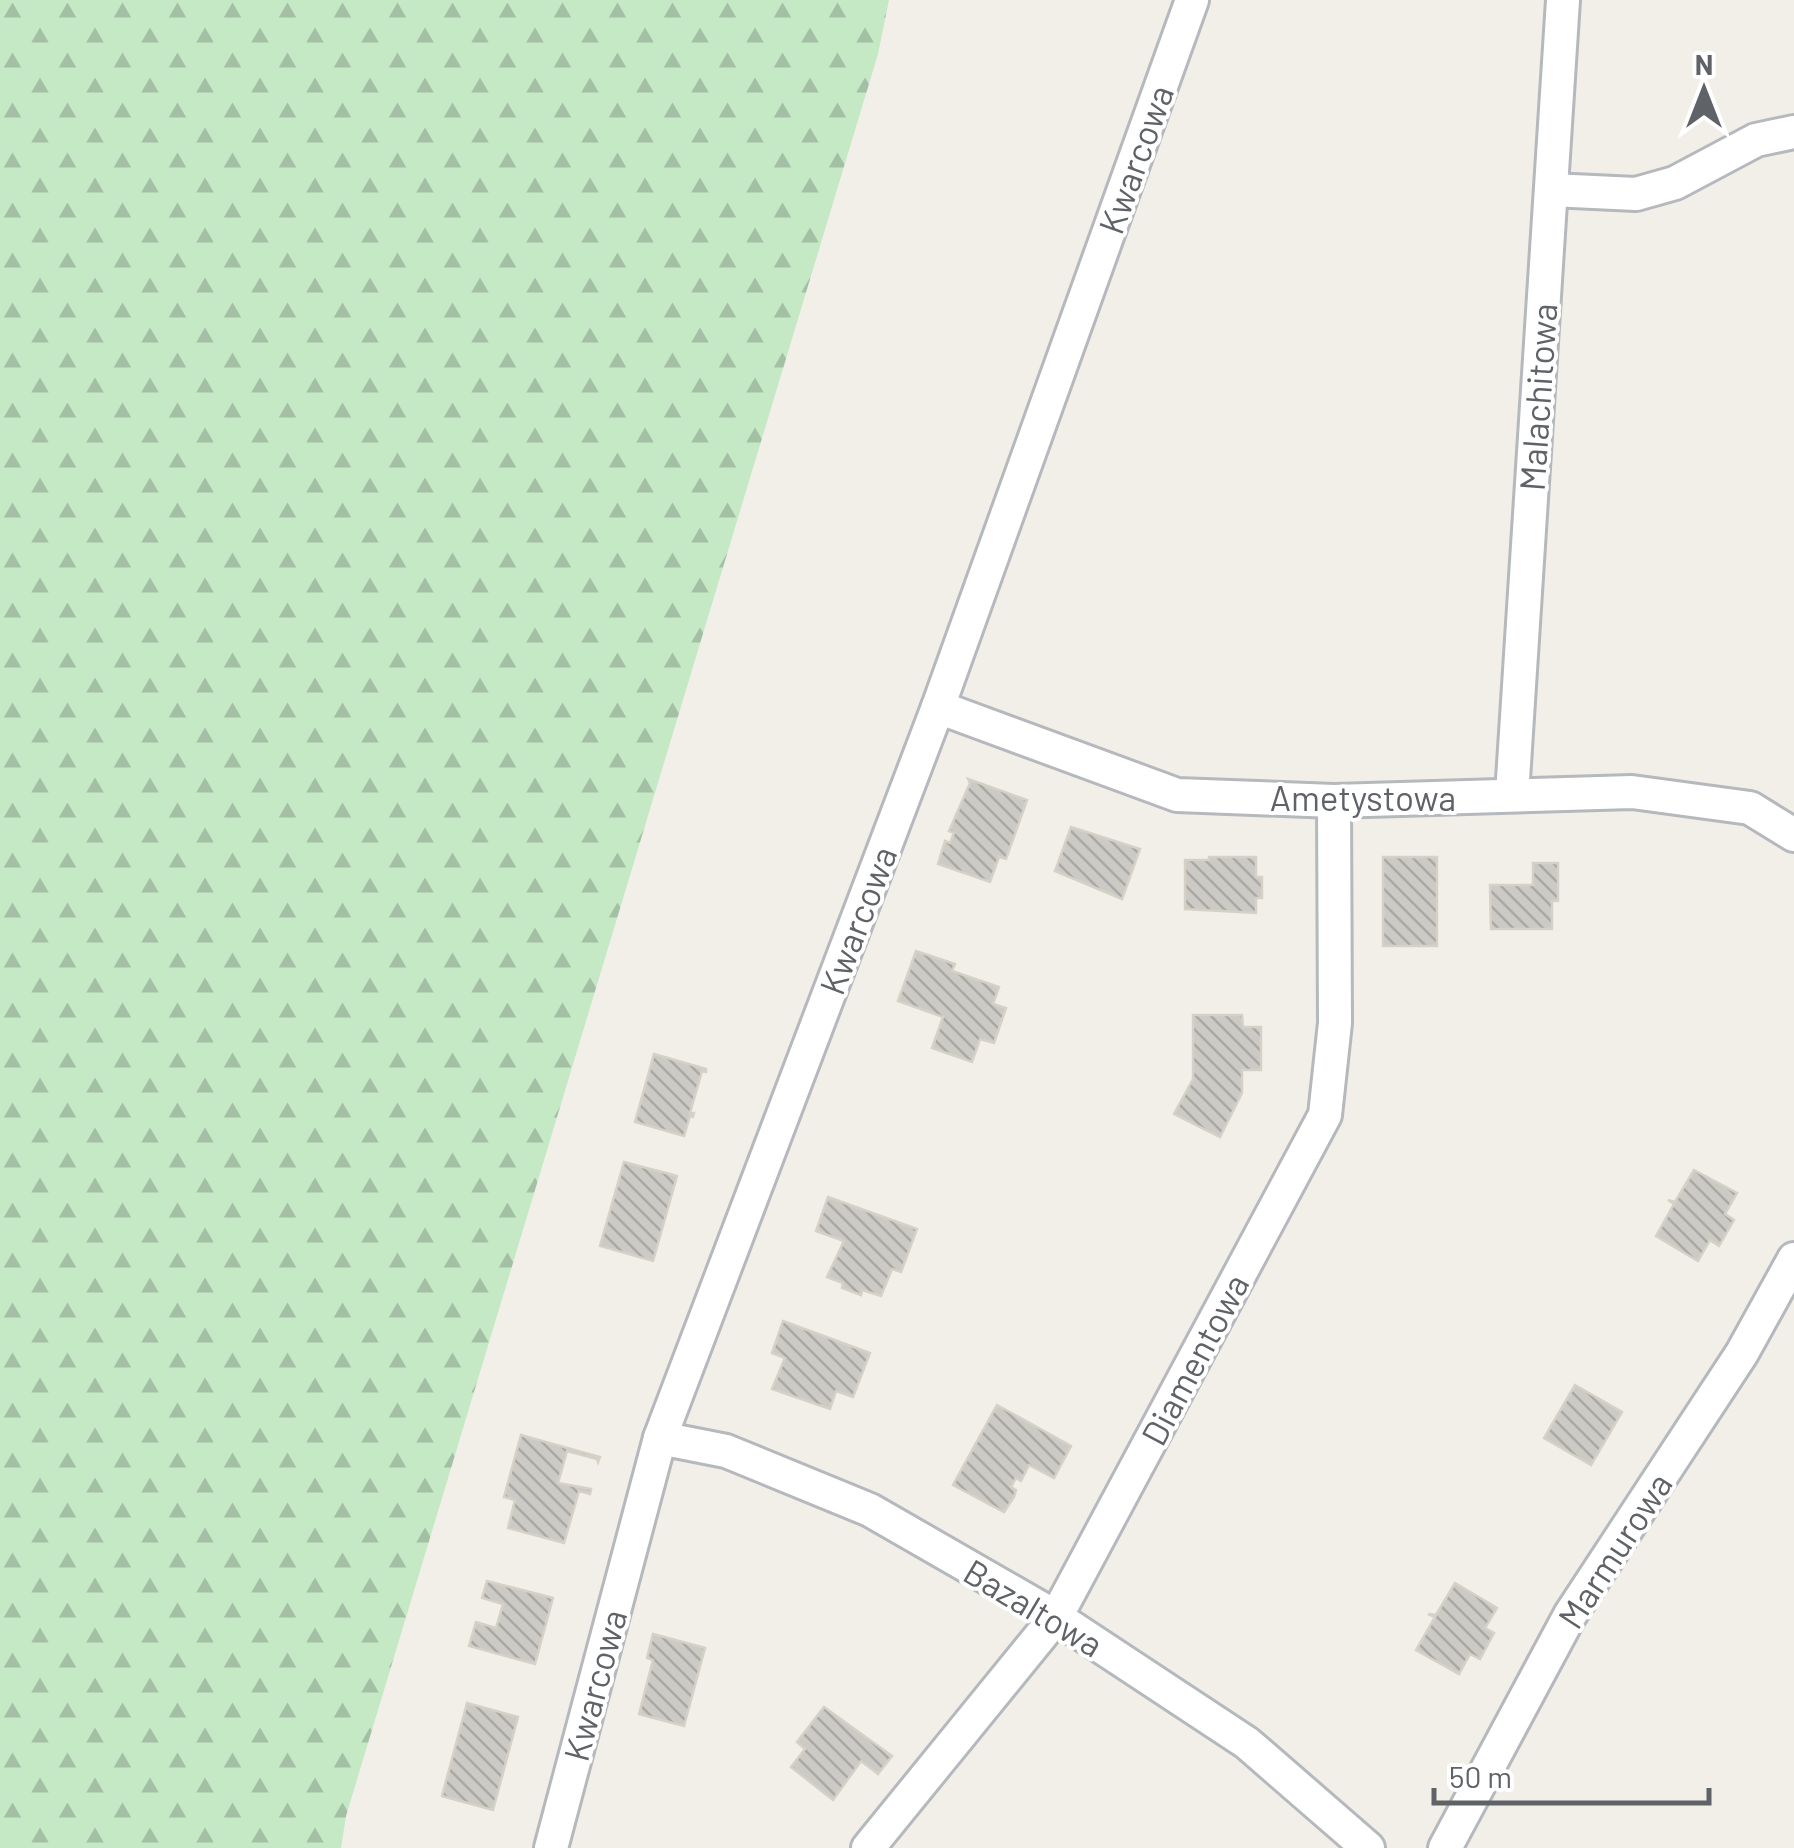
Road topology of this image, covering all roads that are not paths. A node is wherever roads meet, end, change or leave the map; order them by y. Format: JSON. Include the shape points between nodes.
{"nodes":[{"id":1,"x":1192,"y":0,"type":"edge"},
{"id":2,"x":1563,"y":0,"type":"edge"},
{"id":3,"x":1794,"y":132,"type":"edge"},
{"id":4,"x":1551,"y":190,"type":"junction"},
{"id":5,"x":938,"y":706,"type":"junction"},
{"id":6,"x":1512,"y":795,"type":"junction"},
{"id":7,"x":1334,"y":802,"type":"junction"},
{"id":8,"x":1794,"y":835,"type":"edge"},
{"id":9,"x":1794,"y":1259,"type":"edge"},
{"id":10,"x":660,"y":1438,"type":"junction"},
{"id":11,"x":1056,"y":1617,"type":"junction"},
{"id":12,"x":551,"y":1848,"type":"edge"},
{"id":13,"x":868,"y":1848,"type":"edge"},
{"id":14,"x":1368,"y":1848,"type":"edge"},
{"id":15,"x":1444,"y":1848,"type":"edge"}],
"edges":[{"from":1,"to":5,"type":"street","name":"Kwarcowa"},
{"from":2,"to":4,"type":"street","name":"Malachitowa"},
{"from":3,"to":4,"type":"street","via":[[1756,140],[1675,183],[1636,194]]},
{"from":4,"to":6,"type":"street","name":"Malachitowa"},
{"from":5,"to":7,"type":"street","name":"Ametystowa","via":[[1177,795]]},
{"from":5,"to":10,"type":"street","name":"Kwarcowa"},
{"from":6,"to":7,"type":"street","name":"Ametystowa"},
{"from":6,"to":8,"type":"street","name":"Ametystowa","via":[[1632,792],[1750,808]]},
{"from":7,"to":11,"type":"street","name":"Diamentowa","via":[[1335,1023],[1325,1115]]},
{"from":9,"to":15,"type":"street","name":"Marmurowa","via":[[1742,1353],[1570,1615]]},
{"from":10,"to":11,"type":"street","name":"Bazaltowa","via":[[726,1451],[870,1510]]},
{"from":10,"to":12,"type":"street","name":"Kwarcowa"},
{"from":11,"to":13,"type":"street","name":"Diamentowa"},
{"from":11,"to":14,"type":"street","name":"Bazaltowa","via":[[1246,1744]]}]}
